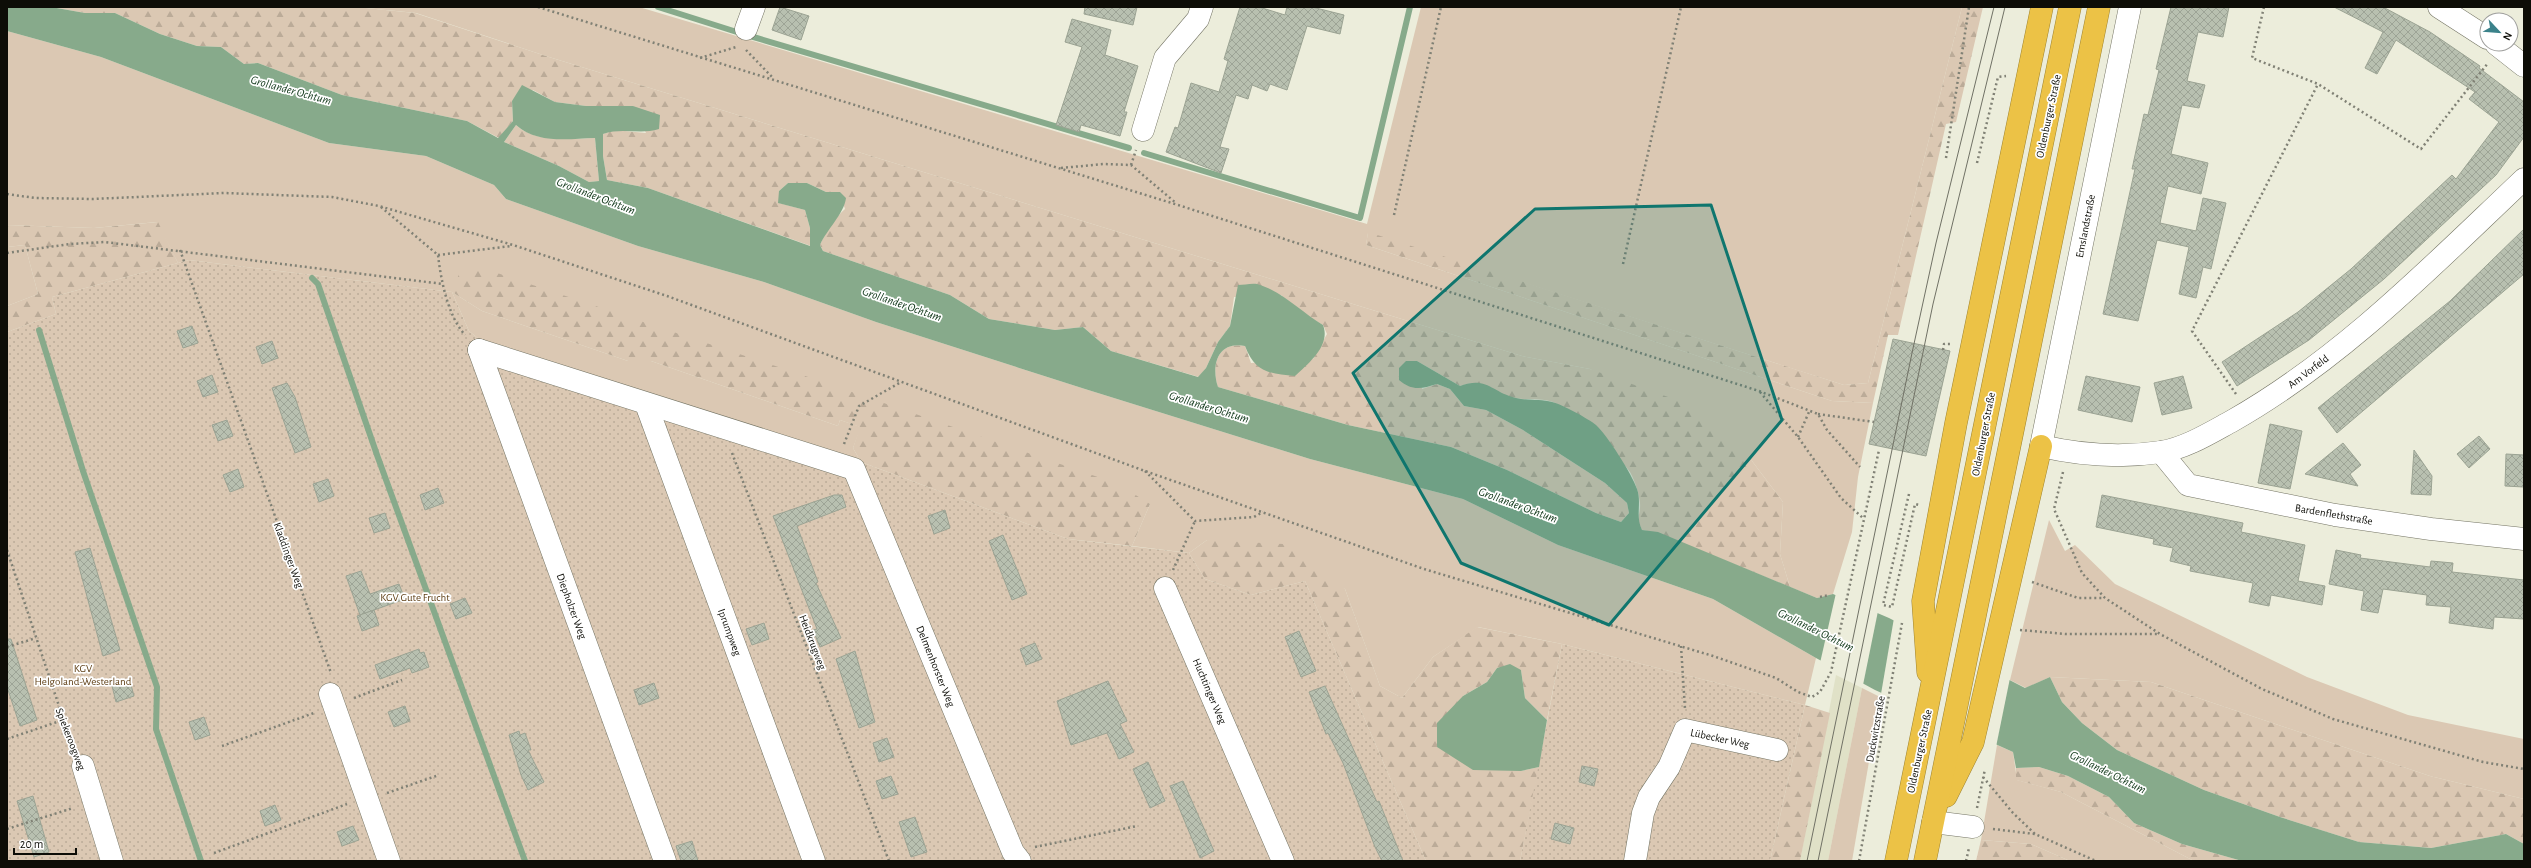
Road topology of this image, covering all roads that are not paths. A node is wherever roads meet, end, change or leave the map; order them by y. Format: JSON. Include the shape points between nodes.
{"nodes":[{"id":1,"x":754,"y":7,"type":"edge"},
{"id":2,"x":1202,"y":7,"type":"edge"},
{"id":3,"x":2042,"y":7,"type":"edge"},
{"id":4,"x":2070,"y":7,"type":"edge"},
{"id":5,"x":2099,"y":7,"type":"edge"},
{"id":6,"x":2130,"y":7,"type":"edge"},
{"id":7,"x":2439,"y":7,"type":"edge"},
{"id":8,"x":746,"y":30,"type":"dead end"},
{"id":9,"x":2479,"y":33,"type":"edge"},
{"id":10,"x":2506,"y":52,"type":"edge"},
{"id":11,"x":2524,"y":66,"type":"edge"},
{"id":12,"x":1143,"y":130,"type":"dead end"},
{"id":13,"x":2524,"y":179,"type":"edge"},
{"id":14,"x":646,"y":404,"type":"junction"},
{"id":15,"x":2041,"y":446,"type":"junction"},
{"id":16,"x":2161,"y":452,"type":"junction"},
{"id":17,"x":2524,"y":540,"type":"edge"},
{"id":18,"x":1165,"y":588,"type":"road end"},
{"id":19,"x":1933,"y":634,"type":"junction"},
{"id":20,"x":330,"y":694,"type":"road end"},
{"id":21,"x":1778,"y":750,"type":"dead end"},
{"id":22,"x":83,"y":766,"type":"road end"},
{"id":23,"x":1933,"y":822,"type":"junction"},
{"id":24,"x":1973,"y":827,"type":"road end"},
{"id":25,"x":1016,"y":857,"type":"edge"},
{"id":26,"x":112,"y":861,"type":"edge"},
{"id":27,"x":389,"y":861,"type":"edge"},
{"id":28,"x":665,"y":861,"type":"edge"},
{"id":29,"x":814,"y":861,"type":"edge"},
{"id":30,"x":1283,"y":861,"type":"edge"},
{"id":31,"x":1635,"y":861,"type":"edge"},
{"id":32,"x":1896,"y":861,"type":"edge"},
{"id":33,"x":1925,"y":861,"type":"edge"}],
"edges":[{"from":1,"to":8,"type":"street"},
{"from":2,"to":12,"type":"street","via":[[1198,19],[1165,58]]},
{"from":3,"to":19,"type":"highway","via":[[1939,509],[1923,601]]},
{"from":4,"to":19,"type":"highway","name":"Oldenburger Straße"},
{"from":5,"to":23,"type":"highway"},
{"from":6,"to":15,"type":"street","name":"Emslandstraße"},
{"from":7,"to":9,"type":"street"},
{"from":10,"to":11,"type":"street"},
{"from":13,"to":16,"type":"street","name":"Am Vorfeld","via":[[2346,342],[2297,381],[2206,435]]},
{"from":14,"to":25,"type":"street","name":"Delmenhorster Weg","via":[[854,469]]},
{"from":14,"to":28,"type":"street","name":"Diepholzer Weg","via":[[479,350]]},
{"from":14,"to":29,"type":"street","name":"Iprumpweg"},
{"from":15,"to":16,"type":"street","name":"Am Vorfeld","via":[[2098,455]]},
{"from":15,"to":23,"type":"highway","via":[[1973,742]]},
{"from":16,"to":17,"type":"street","name":"Bardenflethstraße","via":[[2188,485],[2335,515]]},
{"from":18,"to":30,"type":"street","name":"Huchtinger Weg"},
{"from":19,"to":32,"type":"highway","name":"Oldenburger Straße","via":[[1931,693]]},
{"from":20,"to":27,"type":"street"},
{"from":21,"to":31,"type":"street","name":"Lübecker Weg","via":[[1685,730],[1669,767],[1649,797]]},
{"from":22,"to":26,"type":"street","name":"Spiekeroogweg"},
{"from":23,"to":24,"type":"street"},
{"from":23,"to":33,"type":"highway"}]}
